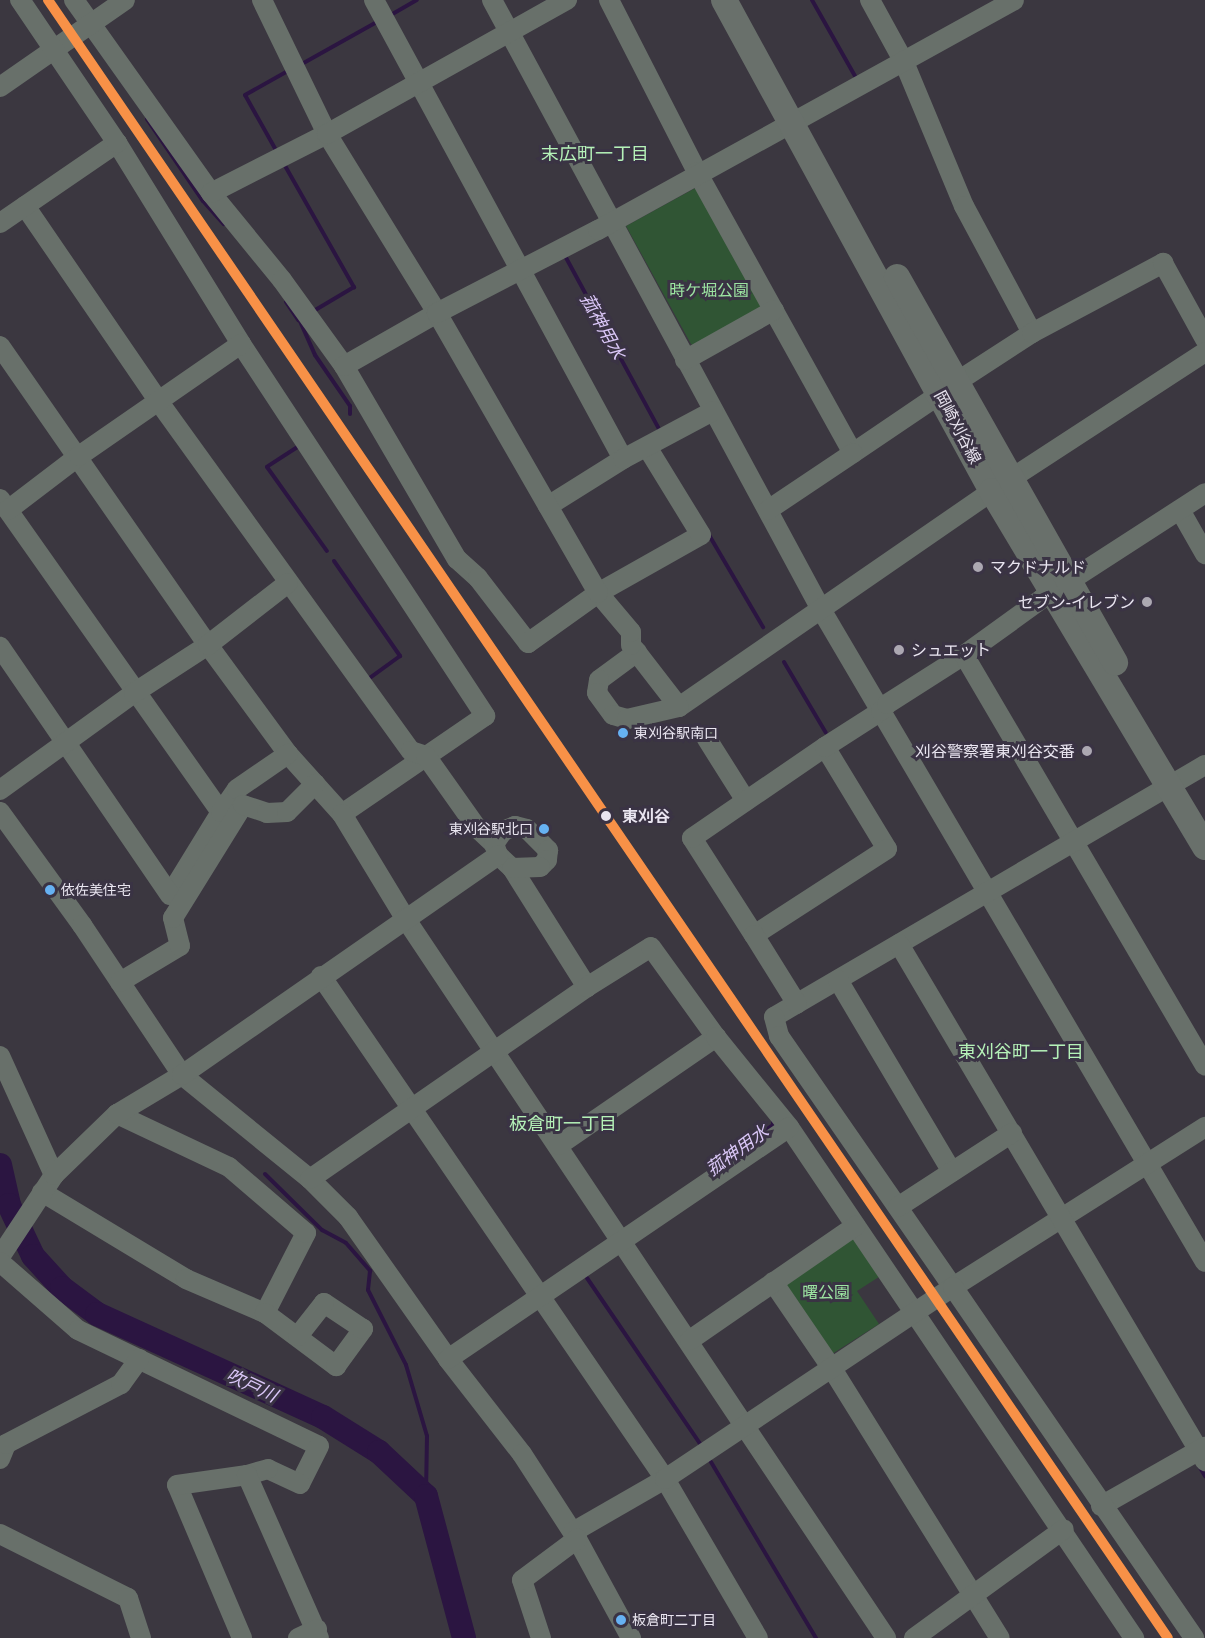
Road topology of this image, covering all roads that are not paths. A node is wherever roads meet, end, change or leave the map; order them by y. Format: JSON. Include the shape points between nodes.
{"nodes":[{"id":1,"x":20,"y":0,"type":"edge"},
{"id":2,"x":74,"y":0,"type":"edge"},
{"id":3,"x":125,"y":0,"type":"edge"},
{"id":4,"x":261,"y":0,"type":"edge"},
{"id":5,"x":374,"y":0,"type":"edge"},
{"id":6,"x":492,"y":0,"type":"edge"},
{"id":7,"x":567,"y":0,"type":"edge"},
{"id":8,"x":609,"y":0,"type":"edge"},
{"id":9,"x":724,"y":0,"type":"edge"},
{"id":10,"x":743,"y":0,"type":"edge"},
{"id":11,"x":870,"y":0,"type":"edge"},
{"id":12,"x":1014,"y":0,"type":"edge"},
{"id":13,"x":979,"y":8,"type":"edge"},
{"id":14,"x":90,"y":24,"type":"junction"},
{"id":15,"x":509,"y":32,"type":"junction"},
{"id":16,"x":54,"y":50,"type":"junction"},
{"id":17,"x":904,"y":62,"type":"junction"},
{"id":18,"x":419,"y":81,"type":"junction"},
{"id":19,"x":0,"y":87,"type":"edge"},
{"id":20,"x":801,"y":119,"type":"junction"},
{"id":21,"x":327,"y":134,"type":"junction"},
{"id":22,"x":117,"y":143,"type":"junction"},
{"id":23,"x":698,"y":172,"type":"junction"},
{"id":24,"x":211,"y":193,"type":"junction"},
{"id":25,"x":25,"y":206,"type":"junction"},
{"id":26,"x":0,"y":223,"type":"edge"},
{"id":27,"x":609,"y":223,"type":"junction"},
{"id":28,"x":521,"y":270,"type":"junction"},
{"id":29,"x":774,"y":310,"type":"junction"},
{"id":30,"x":436,"y":313,"type":"junction"},
{"id":31,"x":1032,"y":333,"type":"junction"},
{"id":32,"x":1205,"y":339,"type":"edge"},
{"id":33,"x":241,"y":344,"type":"junction"},
{"id":34,"x":0,"y":346,"type":"edge"},
{"id":35,"x":1205,"y":352,"type":"edge"},
{"id":36,"x":685,"y":360,"type":"junction"},
{"id":37,"x":344,"y":366,"type":"junction"},
{"id":38,"x":947,"y":389,"type":"junction"},
{"id":39,"x":159,"y":402,"type":"junction"},
{"id":40,"x":713,"y":411,"type":"junction"},
{"id":41,"x":647,"y":447,"type":"junction"},
{"id":42,"x":853,"y":453,"type":"junction"},
{"id":43,"x":79,"y":456,"type":"junction"},
{"id":44,"x":623,"y":459,"type":"junction"},
{"id":45,"x":1001,"y":485,"type":"junction"},
{"id":46,"x":1205,"y":493,"type":"edge"},
{"id":47,"x":4,"y":504,"type":"edge"},
{"id":48,"x":548,"y":506,"type":"junction"},
{"id":49,"x":768,"y":510,"type":"junction"},
{"id":50,"x":1180,"y":510,"type":"junction"},
{"id":51,"x":1205,"y":554,"type":"edge"},
{"id":52,"x":288,"y":583,"type":"junction"},
{"id":53,"x":1060,"y":588,"type":"junction"},
{"id":54,"x":598,"y":593,"type":"junction"},
{"id":55,"x":822,"y":611,"type":"junction"},
{"id":56,"x":208,"y":645,"type":"junction"},
{"id":57,"x":0,"y":647,"type":"edge"},
{"id":58,"x":637,"y":652,"type":"junction"},
{"id":59,"x":964,"y":655,"type":"junction"},
{"id":60,"x":134,"y":693,"type":"junction"},
{"id":61,"x":679,"y":706,"type":"junction"},
{"id":62,"x":881,"y":711,"type":"junction"},
{"id":63,"x":707,"y":739,"type":"dead end"},
{"id":64,"x":67,"y":741,"type":"junction"},
{"id":65,"x":825,"y":747,"type":"junction"},
{"id":66,"x":288,"y":754,"type":"junction"},
{"id":67,"x":426,"y":756,"type":"junction"},
{"id":68,"x":1205,"y":765,"type":"edge"},
{"id":69,"x":1176,"y":782,"type":"junction"},
{"id":70,"x":315,"y":784,"type":"junction"},
{"id":71,"x":0,"y":790,"type":"edge"},
{"id":72,"x":746,"y":801,"type":"junction"},
{"id":73,"x":0,"y":812,"type":"edge"},
{"id":74,"x":221,"y":812,"type":"junction"},
{"id":75,"x":342,"y":814,"type":"junction"},
{"id":76,"x":1205,"y":816,"type":"edge"},
{"id":77,"x":1073,"y":843,"type":"junction"},
{"id":78,"x":1205,"y":847,"type":"edge"},
{"id":79,"x":501,"y":856,"type":"junction"},
{"id":80,"x":987,"y":892,"type":"junction"},
{"id":81,"x":405,"y":918,"type":"junction"},
{"id":82,"x":754,"y":935,"type":"junction"},
{"id":83,"x":899,"y":944,"type":"junction"},
{"id":84,"x":321,"y":976,"type":"junction"},
{"id":85,"x":838,"y":980,"type":"junction"},
{"id":86,"x":120,"y":982,"type":"junction"},
{"id":87,"x":587,"y":987,"type":"junction"},
{"id":88,"x":798,"y":1004,"type":"junction"},
{"id":89,"x":716,"y":1038,"type":"junction"},
{"id":90,"x":493,"y":1052,"type":"junction"},
{"id":91,"x":0,"y":1056,"type":"edge"},
{"id":92,"x":1205,"y":1065,"type":"edge"},
{"id":93,"x":182,"y":1075,"type":"junction"},
{"id":94,"x":413,"y":1106,"type":"junction"},
{"id":95,"x":117,"y":1114,"type":"junction"},
{"id":96,"x":789,"y":1127,"type":"junction"},
{"id":97,"x":1205,"y":1127,"type":"edge"},
{"id":98,"x":1012,"y":1133,"type":"junction"},
{"id":99,"x":559,"y":1145,"type":"junction"},
{"id":100,"x":1146,"y":1161,"type":"junction"},
{"id":101,"x":952,"y":1172,"type":"junction"},
{"id":102,"x":54,"y":1175,"type":"junction"},
{"id":103,"x":310,"y":1179,"type":"junction"},
{"id":104,"x":42,"y":1192,"type":"junction"},
{"id":105,"x":898,"y":1207,"type":"junction"},
{"id":106,"x":1062,"y":1217,"type":"junction"},
{"id":107,"x":855,"y":1226,"type":"junction"},
{"id":108,"x":622,"y":1239,"type":"junction"},
{"id":109,"x":1,"y":1254,"type":"edge"},
{"id":110,"x":1205,"y":1262,"type":"edge"},
{"id":111,"x":773,"y":1282,"type":"junction"},
{"id":112,"x":952,"y":1287,"type":"junction"},
{"id":113,"x":542,"y":1295,"type":"junction"},
{"id":114,"x":914,"y":1311,"type":"junction"},
{"id":115,"x":265,"y":1313,"type":"junction"},
{"id":116,"x":298,"y":1336,"type":"dead end"},
{"id":117,"x":690,"y":1340,"type":"junction"},
{"id":118,"x":139,"y":1359,"type":"junction"},
{"id":119,"x":448,"y":1359,"type":"junction"},
{"id":120,"x":831,"y":1366,"type":"junction"},
{"id":121,"x":746,"y":1424,"type":"junction"},
{"id":122,"x":1203,"y":1453,"type":"edge"},
{"id":123,"x":0,"y":1459,"type":"edge"},
{"id":124,"x":247,"y":1474,"type":"junction"},
{"id":125,"x":665,"y":1479,"type":"junction"},
{"id":126,"x":1101,"y":1506,"type":"junction"},
{"id":127,"x":1064,"y":1529,"type":"junction"},
{"id":128,"x":575,"y":1536,"type":"junction"},
{"id":129,"x":2,"y":1542,"type":"edge"},
{"id":130,"x":974,"y":1594,"type":"junction"},
{"id":131,"x":318,"y":1634,"type":"edge"},
{"id":132,"x":141,"y":1638,"type":"edge"},
{"id":133,"x":242,"y":1638,"type":"edge"},
{"id":134,"x":298,"y":1638,"type":"edge"},
{"id":135,"x":541,"y":1638,"type":"edge"},
{"id":136,"x":632,"y":1638,"type":"edge"},
{"id":137,"x":758,"y":1638,"type":"edge"},
{"id":138,"x":886,"y":1638,"type":"edge"},
{"id":139,"x":914,"y":1638,"type":"edge"},
{"id":140,"x":1000,"y":1638,"type":"edge"},
{"id":141,"x":1134,"y":1638,"type":"edge"},
{"id":142,"x":1194,"y":1638,"type":"edge"}],
"edges":[{"from":1,"to":16,"type":"street"},
{"from":2,"to":14,"type":"street"},
{"from":3,"to":14,"type":"street"},
{"from":4,"to":21,"type":"street"},
{"from":5,"to":18,"type":"street"},
{"from":6,"to":15,"type":"street"},
{"from":7,"to":15,"type":"street"},
{"from":8,"to":23,"type":"street"},
{"from":9,"to":20,"type":"main road","name":"岡崎刈谷線"},
{"from":10,"to":20,"type":"main road","name":"岡崎刈谷線"},
{"from":11,"to":17,"type":"street"},
{"from":12,"to":13,"type":"street"},
{"from":13,"to":17,"type":"street"},
{"from":14,"to":16,"type":"street"},
{"from":14,"to":24,"type":"street"},
{"from":15,"to":18,"type":"street"},
{"from":15,"to":27,"type":"street"},
{"from":16,"to":19,"type":"street"},
{"from":16,"to":22,"type":"street"},
{"from":17,"to":20,"type":"street"},
{"from":17,"to":31,"type":"street","via":[[964,206]]},
{"from":18,"to":21,"type":"street"},
{"from":18,"to":28,"type":"street"},
{"from":20,"to":23,"type":"street"},
{"from":20,"to":38,"type":"main road","name":"岡崎刈谷線"},
{"from":21,"to":24,"type":"street"},
{"from":21,"to":30,"type":"street"},
{"from":22,"to":25,"type":"street"},
{"from":22,"to":33,"type":"street"},
{"from":23,"to":27,"type":"street"},
{"from":23,"to":29,"type":"street"},
{"from":24,"to":37,"type":"street","via":[[282,280]]},
{"from":25,"to":26,"type":"street"},
{"from":25,"to":39,"type":"street"},
{"from":27,"to":28,"type":"street"},
{"from":27,"to":36,"type":"street"},
{"from":28,"to":30,"type":"street"},
{"from":28,"to":44,"type":"street"},
{"from":29,"to":36,"type":"street"},
{"from":29,"to":42,"type":"street"},
{"from":30,"to":37,"type":"street"},
{"from":30,"to":48,"type":"street"},
{"from":31,"to":32,"type":"street","via":[[1163,263]]},
{"from":31,"to":38,"type":"street"},
{"from":33,"to":39,"type":"street"},
{"from":33,"to":67,"type":"street","via":[[485,716]]},
{"from":34,"to":43,"type":"street"},
{"from":35,"to":45,"type":"street"},
{"from":36,"to":40,"type":"street"},
{"from":37,"to":54,"type":"street","via":[[457,559],[478,579],[528,643]]},
{"from":38,"to":42,"type":"street"},
{"from":38,"to":45,"type":"main road","name":"岡崎刈谷線"},
{"from":39,"to":43,"type":"street"},
{"from":39,"to":52,"type":"street"},
{"from":40,"to":41,"type":"street"},
{"from":40,"to":49,"type":"street"},
{"from":41,"to":44,"type":"street"},
{"from":41,"to":54,"type":"street","via":[[701,535]]},
{"from":42,"to":49,"type":"street"},
{"from":43,"to":47,"type":"street"},
{"from":43,"to":56,"type":"street"},
{"from":44,"to":48,"type":"street"},
{"from":45,"to":53,"type":"main road","name":"岡崎刈谷線"},
{"from":45,"to":55,"type":"street"},
{"from":46,"to":50,"type":"street"},
{"from":47,"to":60,"type":"street"},
{"from":48,"to":54,"type":"street"},
{"from":49,"to":55,"type":"street"},
{"from":50,"to":51,"type":"street"},
{"from":50,"to":53,"type":"street"},
{"from":52,"to":56,"type":"street"},
{"from":52,"to":67,"type":"street","via":[[411,751]]},
{"from":53,"to":59,"type":"street"},
{"from":53,"to":69,"type":"main road","name":"岡崎刈谷線"},
{"from":54,"to":58,"type":"street","via":[[631,632],[631,645]]},
{"from":55,"to":61,"type":"street"},
{"from":55,"to":62,"type":"street"},
{"from":56,"to":60,"type":"street"},
{"from":56,"to":66,"type":"street"},
{"from":57,"to":64,"type":"street"},
{"from":58,"to":61,"type":"street"},
{"from":58,"to":61,"type":"street","via":[[599,680],[597,693],[613,715],[627,719]]},
{"from":59,"to":62,"type":"street"},
{"from":59,"to":77,"type":"street"},
{"from":60,"to":64,"type":"street"},
{"from":60,"to":74,"type":"street"},
{"from":62,"to":65,"type":"street"},
{"from":62,"to":80,"type":"street"},
{"from":63,"to":72,"type":"street"},
{"from":64,"to":71,"type":"street"},
{"from":64,"to":74,"type":"street","via":[[170,895]]},
{"from":65,"to":72,"type":"street"},
{"from":65,"to":82,"type":"street","via":[[887,849]]},
{"from":66,"to":70,"type":"street"},
{"from":66,"to":74,"type":"street","via":[[237,789]]},
{"from":67,"to":75,"type":"street"},
{"from":67,"to":79,"type":"street"},
{"from":68,"to":69,"type":"street"},
{"from":69,"to":76,"type":"main road","name":"岡崎刈谷線"},
{"from":69,"to":77,"type":"street"},
{"from":69,"to":78,"type":"main road","name":"岡崎刈谷線"},
{"from":70,"to":75,"type":"street"},
{"from":70,"to":86,"type":"street","via":[[287,812],[267,813],[243,805],[172,918],[180,946]]},
{"from":72,"to":82,"type":"street","via":[[692,838]]},
{"from":73,"to":86,"type":"street"},
{"from":75,"to":81,"type":"street"},
{"from":77,"to":80,"type":"street"},
{"from":77,"to":92,"type":"street"},
{"from":79,"to":81,"type":"street"},
{"from":79,"to":87,"type":"street"},
{"from":80,"to":83,"type":"street"},
{"from":80,"to":100,"type":"street"},
{"from":81,"to":84,"type":"street"},
{"from":81,"to":90,"type":"street"},
{"from":82,"to":88,"type":"street"},
{"from":83,"to":85,"type":"street"},
{"from":83,"to":98,"type":"street"},
{"from":84,"to":93,"type":"street"},
{"from":84,"to":94,"type":"street"},
{"from":85,"to":88,"type":"street"},
{"from":85,"to":101,"type":"street"},
{"from":86,"to":93,"type":"street"},
{"from":87,"to":89,"type":"street","via":[[651,947]]},
{"from":87,"to":90,"type":"street"},
{"from":88,"to":105,"type":"street","via":[[774,1017],[779,1035]]},
{"from":89,"to":96,"type":"street"},
{"from":89,"to":99,"type":"street"},
{"from":90,"to":94,"type":"street"},
{"from":90,"to":99,"type":"street"},
{"from":91,"to":102,"type":"street"},
{"from":93,"to":95,"type":"street"},
{"from":93,"to":103,"type":"street"},
{"from":94,"to":103,"type":"street"},
{"from":94,"to":113,"type":"street"},
{"from":95,"to":102,"type":"street"},
{"from":95,"to":115,"type":"street","via":[[229,1167],[306,1233]]},
{"from":96,"to":107,"type":"street"},
{"from":96,"to":108,"type":"street"},
{"from":97,"to":100,"type":"street"},
{"from":98,"to":101,"type":"street"},
{"from":98,"to":106,"type":"street"},
{"from":99,"to":108,"type":"street"},
{"from":100,"to":106,"type":"street"},
{"from":100,"to":110,"type":"street"},
{"from":101,"to":105,"type":"street"},
{"from":102,"to":104,"type":"street"},
{"from":103,"to":119,"type":"street","via":[[348,1217]]},
{"from":104,"to":109,"type":"street"},
{"from":104,"to":115,"type":"street","via":[[186,1279]]},
{"from":105,"to":112,"type":"street"},
{"from":106,"to":112,"type":"street"},
{"from":106,"to":122,"type":"street"},
{"from":107,"to":111,"type":"street"},
{"from":107,"to":114,"type":"street"},
{"from":108,"to":113,"type":"street"},
{"from":108,"to":117,"type":"street"},
{"from":109,"to":118,"type":"street","via":[[78,1330]]},
{"from":111,"to":117,"type":"street"},
{"from":111,"to":120,"type":"street"},
{"from":112,"to":114,"type":"street"},
{"from":112,"to":126,"type":"street"},
{"from":113,"to":119,"type":"street"},
{"from":113,"to":125,"type":"street"},
{"from":114,"to":120,"type":"street"},
{"from":114,"to":127,"type":"street"},
{"from":115,"to":116,"type":"street"},
{"from":117,"to":121,"type":"street"},
{"from":118,"to":123,"type":"street","via":[[121,1384],[6,1444]]},
{"from":118,"to":124,"type":"street","via":[[320,1446],[300,1484],[268,1469]]},
{"from":119,"to":128,"type":"street","via":[[522,1454]]},
{"from":120,"to":121,"type":"street"},
{"from":120,"to":130,"type":"street"},
{"from":121,"to":125,"type":"street"},
{"from":121,"to":138,"type":"street"},
{"from":122,"to":126,"type":"street"},
{"from":124,"to":131,"type":"street"},
{"from":124,"to":133,"type":"street","via":[[177,1485]]},
{"from":125,"to":128,"type":"street"},
{"from":125,"to":137,"type":"street"},
{"from":126,"to":142,"type":"street"},
{"from":127,"to":130,"type":"street"},
{"from":127,"to":141,"type":"street"},
{"from":128,"to":135,"type":"street","via":[[522,1580]]},
{"from":128,"to":136,"type":"street"},
{"from":129,"to":132,"type":"street","via":[[128,1598]]},
{"from":130,"to":139,"type":"street"},
{"from":130,"to":140,"type":"street"},
{"from":131,"to":134,"type":"street"}]}
